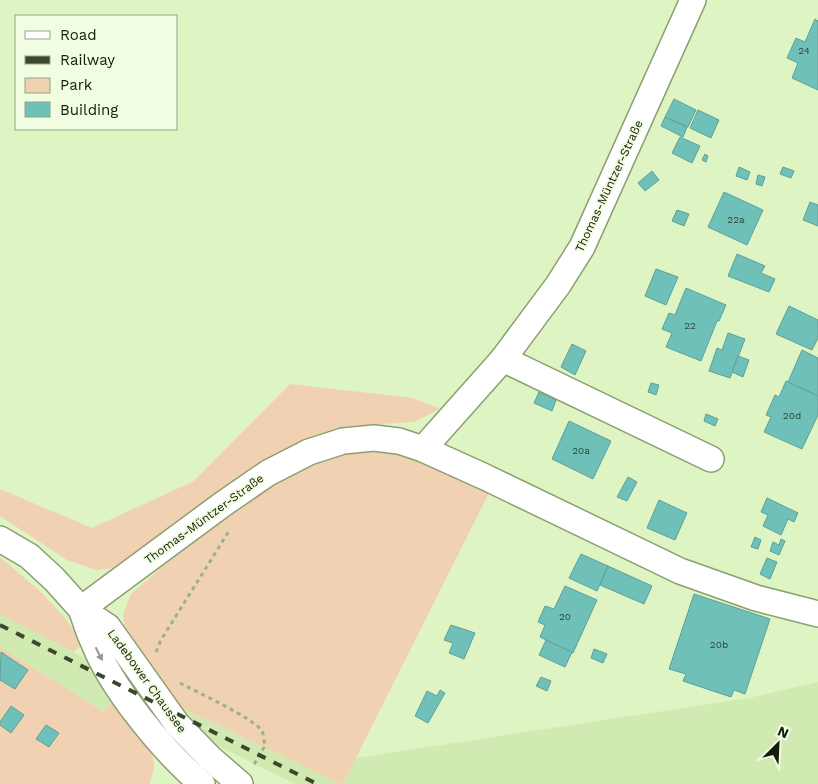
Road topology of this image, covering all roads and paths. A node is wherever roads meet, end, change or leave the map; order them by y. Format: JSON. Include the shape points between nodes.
{"nodes":[{"id":1,"x":693,"y":0,"type":"edge"},
{"id":2,"x":503,"y":359,"type":"junction"},
{"id":3,"x":423,"y":449,"type":"junction"},
{"id":4,"x":712,"y":459,"type":"dead end"},
{"id":5,"x":222,"y":504,"type":"junction"},
{"id":6,"x":0,"y":539,"type":"edge"},
{"id":7,"x":81,"y":609,"type":"junction"},
{"id":8,"x":818,"y":614,"type":"edge"},
{"id":9,"x":155,"y":654,"type":"dead end"},
{"id":10,"x":173,"y":680,"type":"dead end"},
{"id":11,"x":210,"y":758,"type":"junction"},
{"id":12,"x":192,"y":781,"type":"edge"},
{"id":13,"x":240,"y":784,"type":"edge"}],
"edges":[{"from":1,"to":2,"type":"street","name":"Thomas-Müntzer-Straße","via":[[582,247]]},
{"from":2,"to":3,"type":"street","name":"Thomas-Müntzer-Straße"},
{"from":2,"to":4,"type":"street"},
{"from":3,"to":5,"type":"street","name":"Thomas-Müntzer-Straße","via":[[399,441],[374,438],[344,441],[309,452],[268,473]]},
{"from":3,"to":8,"type":"street","name":"Thomas-Müntzer-Straße","via":[[680,571],[756,598]]},
{"from":5,"to":7,"type":"street","name":"Thomas-Müntzer-Straße"},
{"from":5,"to":9,"type":"path","via":[[231,516],[229,531]]},
{"from":6,"to":7,"type":"street","name":"Ladebower Chaussee","via":[[29,556]]},
{"from":7,"to":11,"type":"street","name":"Ladebower Chaussee","via":[[108,628],[177,724]]},
{"from":7,"to":12,"type":"street","name":"Ladebower Chaussee","one_way":true,"via":[[92,642],[117,684]]},
{"from":10,"to":13,"type":"path","via":[[209,697],[262,730],[265,746]]},
{"from":11,"to":12,"type":"street"},
{"from":11,"to":13,"type":"street","name":"Ladebower Chaussee"}]}
